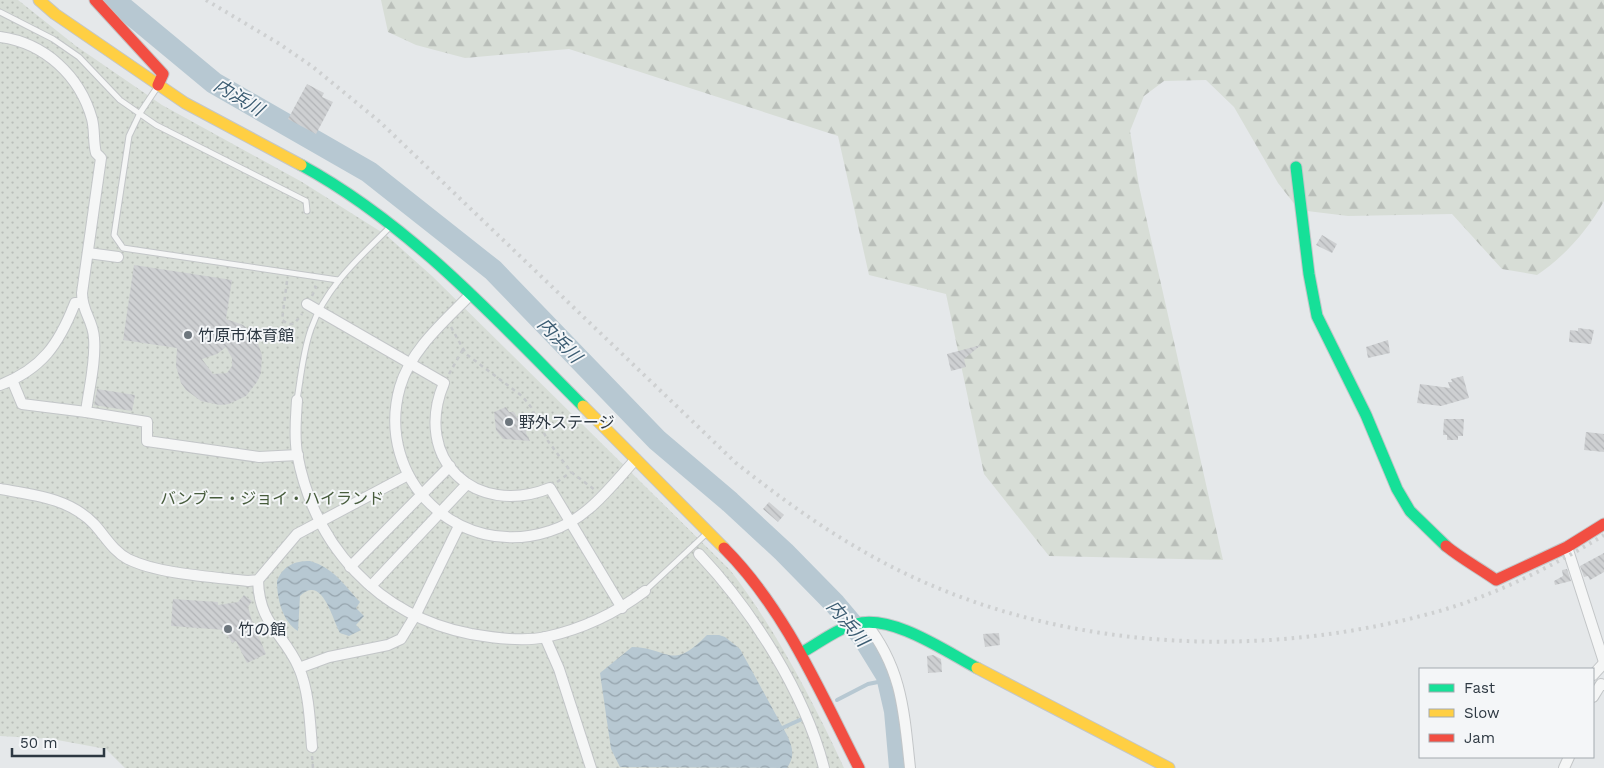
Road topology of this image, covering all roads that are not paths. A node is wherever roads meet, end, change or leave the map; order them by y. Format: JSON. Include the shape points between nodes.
{"nodes":[{"id":1,"x":39,"y":0,"type":"edge"},
{"id":2,"x":95,"y":0,"type":"edge"},
{"id":3,"x":0,"y":12,"type":"edge"},
{"id":4,"x":0,"y":37,"type":"edge"},
{"id":5,"x":158,"y":85,"type":"junction"},
{"id":6,"x":140,"y":113,"type":"junction"},
{"id":7,"x":1296,"y":168,"type":"dead end"},
{"id":8,"x":307,"y":211,"type":"dead end"},
{"id":9,"x":393,"y":224,"type":"junction"},
{"id":10,"x":88,"y":252,"type":"junction"},
{"id":11,"x":118,"y":257,"type":"dead end"},
{"id":12,"x":338,"y":280,"type":"junction"},
{"id":13,"x":471,"y":294,"type":"junction"},
{"id":14,"x":82,"y":303,"type":"junction"},
{"id":15,"x":307,"y":304,"type":"road end"},
{"id":16,"x":318,"y":310,"type":"junction"},
{"id":17,"x":411,"y":362,"type":"junction"},
{"id":18,"x":12,"y":380,"type":"junction"},
{"id":19,"x":0,"y":385,"type":"edge"},
{"id":20,"x":297,"y":400,"type":"joint"},
{"id":21,"x":86,"y":412,"type":"junction"},
{"id":22,"x":298,"y":455,"type":"junction"},
{"id":23,"x":636,"y":459,"type":"junction"},
{"id":24,"x":450,"y":466,"type":"junction"},
{"id":25,"x":408,"y":475,"type":"junction"},
{"id":26,"x":467,"y":484,"type":"junction"},
{"id":27,"x":0,"y":489,"type":"edge"},
{"id":28,"x":421,"y":495,"type":"junction"},
{"id":29,"x":439,"y":513,"type":"junction"},
{"id":30,"x":321,"y":522,"type":"junction"},
{"id":31,"x":572,"y":522,"type":"junction"},
{"id":32,"x":1604,"y":524,"type":"edge"},
{"id":33,"x":459,"y":526,"type":"junction"},
{"id":34,"x":709,"y":531,"type":"junction"},
{"id":35,"x":1567,"y":547,"type":"junction"},
{"id":36,"x":696,"y":551,"type":"junction"},
{"id":37,"x":350,"y":567,"type":"junction"},
{"id":38,"x":258,"y":580,"type":"junction"},
{"id":39,"x":371,"y":586,"type":"junction"},
{"id":40,"x":645,"y":591,"type":"joint"},
{"id":41,"x":622,"y":608,"type":"junction"},
{"id":42,"x":415,"y":616,"type":"junction"},
{"id":43,"x":861,"y":623,"type":"junction"},
{"id":44,"x":545,"y":637,"type":"junction"},
{"id":45,"x":801,"y":653,"type":"junction"},
{"id":46,"x":1604,"y":662,"type":"edge"},
{"id":47,"x":299,"y":668,"type":"junction"},
{"id":48,"x":1594,"y":674,"type":"edge"},
{"id":49,"x":1604,"y":685,"type":"edge"},
{"id":50,"x":1594,"y":695,"type":"edge"},
{"id":51,"x":312,"y":747,"type":"dead end"},
{"id":52,"x":590,"y":768,"type":"edge"},
{"id":53,"x":824,"y":768,"type":"edge"},
{"id":54,"x":858,"y":768,"type":"edge"},
{"id":55,"x":910,"y":768,"type":"edge"},
{"id":56,"x":1170,"y":768,"type":"edge"}],
"edges":[{"from":1,"to":5,"type":"street"},
{"from":2,"to":5,"type":"street","via":[[163,74]]},
{"from":3,"to":6,"type":"lane","via":[[53,39],[79,57],[120,100]]},
{"from":4,"to":10,"type":"street","via":[[19,40],[44,53],[76,82],[87,103],[94,126],[96,154],[101,158]]},
{"from":5,"to":6,"type":"lane"},
{"from":5,"to":9,"type":"street","via":[[185,103],[332,182]]},
{"from":6,"to":8,"type":"lane","via":[[169,132],[306,201]]},
{"from":6,"to":12,"type":"lane","via":[[128,136],[114,235],[123,248]]},
{"from":7,"to":35,"type":"street","via":[[1309,274],[1318,316],[1410,511],[1439,541],[1496,580]]},
{"from":9,"to":12,"type":"lane"},
{"from":9,"to":13,"type":"street"},
{"from":10,"to":11,"type":"street"},
{"from":10,"to":14,"type":"street"},
{"from":12,"to":16,"type":"lane"},
{"from":13,"to":17,"type":"street","via":[[427,340]]},
{"from":13,"to":23,"type":"street"},
{"from":14,"to":18,"type":"street","via":[[75,303],[63,332],[44,359]]},
{"from":14,"to":21,"type":"street","via":[[94,338]]},
{"from":15,"to":16,"type":"street"},
{"from":16,"to":17,"type":"street"},
{"from":16,"to":20,"type":"lane","via":[[304,353]]},
{"from":17,"to":24,"type":"street","via":[[444,383],[437,400],[436,430],[439,446]]},
{"from":17,"to":25,"type":"street","via":[[400,386],[396,416],[396,439]]},
{"from":18,"to":19,"type":"street"},
{"from":18,"to":21,"type":"street","via":[[22,404]]},
{"from":20,"to":22,"type":"street"},
{"from":21,"to":22,"type":"street","via":[[147,422],[147,441],[259,457]]},
{"from":22,"to":30,"type":"street","via":[[305,486]]},
{"from":23,"to":31,"type":"street","via":[[602,496]]},
{"from":23,"to":34,"type":"street"},
{"from":24,"to":26,"type":"street"},
{"from":24,"to":28,"type":"street"},
{"from":25,"to":28,"type":"street"},
{"from":25,"to":30,"type":"street"},
{"from":26,"to":29,"type":"street"},
{"from":26,"to":31,"type":"street","via":[[498,496],[528,496],[550,488]]},
{"from":27,"to":38,"type":"street","via":[[61,501],[94,524],[111,546],[141,564],[192,574]]},
{"from":28,"to":29,"type":"street"},
{"from":28,"to":37,"type":"street"},
{"from":29,"to":33,"type":"street"},
{"from":29,"to":39,"type":"street"},
{"from":30,"to":37,"type":"street"},
{"from":30,"to":38,"type":"street","via":[[297,534]]},
{"from":31,"to":33,"type":"street","via":[[550,531],[520,537],[488,536]]},
{"from":31,"to":41,"type":"street"},
{"from":32,"to":35,"type":"street"},
{"from":33,"to":42,"type":"street"},
{"from":34,"to":36,"type":"lane"},
{"from":34,"to":45,"type":"street","via":[[766,599]]},
{"from":35,"to":46,"type":"street"},
{"from":36,"to":40,"type":"lane"},
{"from":36,"to":53,"type":"street","via":[[722,579],[777,660],[813,732]]},
{"from":37,"to":39,"type":"street"},
{"from":38,"to":47,"type":"street","via":[[259,596],[268,622]]},
{"from":39,"to":42,"type":"street"},
{"from":40,"to":41,"type":"street"},
{"from":41,"to":44,"type":"street","via":[[584,625]]},
{"from":42,"to":44,"type":"street","via":[[449,630],[487,637]]},
{"from":42,"to":47,"type":"street","via":[[397,642],[329,657]]},
{"from":43,"to":45,"type":"street"},
{"from":43,"to":55,"type":"street","via":[[880,641],[900,685]]},
{"from":43,"to":56,"type":"street","via":[[881,623],[900,628]]},
{"from":44,"to":52,"type":"street","via":[[559,669]]},
{"from":45,"to":54,"type":"street"},
{"from":46,"to":48,"type":"street"},
{"from":47,"to":51,"type":"street"},
{"from":49,"to":50,"type":"street","via":[[1601,684]]}]}
